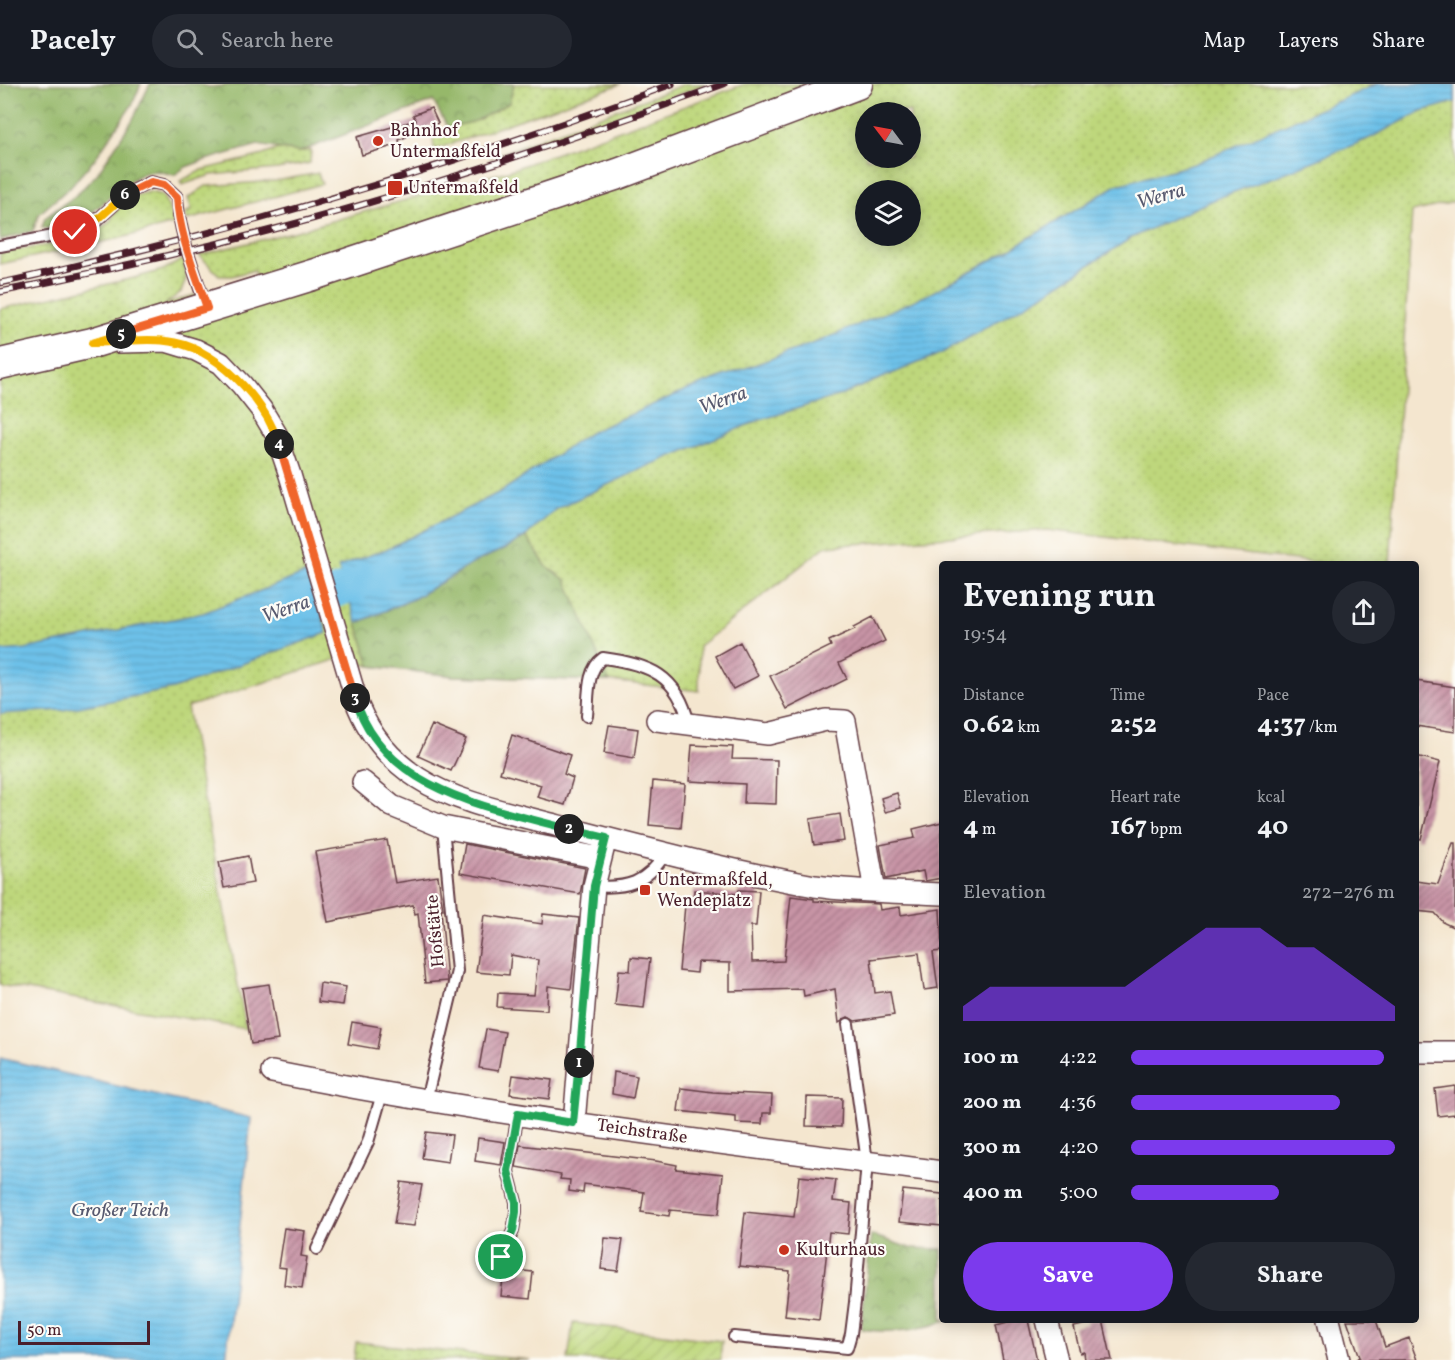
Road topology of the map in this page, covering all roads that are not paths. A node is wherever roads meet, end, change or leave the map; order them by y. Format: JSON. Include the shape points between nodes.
{"nodes":[{"id":1,"x":857,"y":84,"type":"edge"},
{"id":2,"x":0,"y":246,"type":"edge"},
{"id":3,"x":207,"y":308,"type":"junction"},
{"id":4,"x":92,"y":343,"type":"junction"},
{"id":5,"x":0,"y":364,"type":"edge"},
{"id":6,"x":587,"y":716,"type":"dead end"},
{"id":7,"x":657,"y":720,"type":"dead end"},
{"id":8,"x":690,"y":724,"type":"junction"},
{"id":9,"x":363,"y":782,"type":"dead end"},
{"id":10,"x":443,"y":827,"type":"junction"},
{"id":11,"x":603,"y":848,"type":"junction"},
{"id":12,"x":665,"y":854,"type":"junction"},
{"id":13,"x":594,"y":886,"type":"junction"},
{"id":14,"x":875,"y":891,"type":"junction"},
{"id":15,"x":939,"y":894,"type":"edge"},
{"id":16,"x":848,"y":1024,"type":"dead end"},
{"id":17,"x":1419,"y":1052,"type":"edge"},
{"id":18,"x":1455,"y":1052,"type":"edge"},
{"id":19,"x":272,"y":1072,"type":"dead end"},
{"id":20,"x":382,"y":1094,"type":"junction"},
{"id":21,"x":426,"y":1100,"type":"junction"},
{"id":22,"x":518,"y":1114,"type":"junction"},
{"id":23,"x":573,"y":1123,"type":"junction"},
{"id":24,"x":867,"y":1162,"type":"junction"},
{"id":25,"x":939,"y":1172,"type":"edge"},
{"id":26,"x":317,"y":1249,"type":"dead end"},
{"id":27,"x":501,"y":1257,"type":"dead end"},
{"id":28,"x":1048,"y":1323,"type":"edge"},
{"id":29,"x":1330,"y":1323,"type":"edge"},
{"id":30,"x":734,"y":1337,"type":"dead end"},
{"id":31,"x":1057,"y":1360,"type":"edge"},
{"id":32,"x":1339,"y":1360,"type":"edge"}],
"edges":[{"from":1,"to":3,"type":"main road","via":[[618,174]]},
{"from":2,"to":3,"type":"lane","via":[[75,232],[96,221],[115,202],[140,186],[151,182],[164,185],[177,197]]},
{"from":3,"to":4,"type":"main road"},
{"from":4,"to":5,"type":"main road"},
{"from":4,"to":11,"type":"street","via":[[166,341],[196,350],[221,363],[261,409],[276,434],[290,475],[358,706],[368,729],[398,763],[439,790]]},
{"from":6,"to":8,"type":"lane","via":[[592,670],[603,658],[633,662],[673,686],[685,703]]},
{"from":7,"to":8,"type":"street"},
{"from":8,"to":14,"type":"street","via":[[768,734],[826,720],[845,721]]},
{"from":9,"to":10,"type":"street","via":[[392,806]]},
{"from":10,"to":11,"type":"street"},
{"from":10,"to":21,"type":"lane","name":"Hofstätte","via":[[457,971]]},
{"from":11,"to":12,"type":"street"},
{"from":11,"to":13,"type":"street"},
{"from":12,"to":13,"type":"lane","via":[[658,865],[627,886]]},
{"from":12,"to":14,"type":"street","via":[[817,886]]},
{"from":13,"to":23,"type":"street"},
{"from":14,"to":15,"type":"street"},
{"from":16,"to":24,"type":"lane"},
{"from":17,"to":18,"type":"street"},
{"from":19,"to":20,"type":"street","name":"Teichstraße"},
{"from":20,"to":21,"type":"street","name":"Teichstraße"},
{"from":20,"to":26,"type":"lane","via":[[368,1143]]},
{"from":21,"to":22,"type":"street","name":"Teichstraße"},
{"from":22,"to":23,"type":"street","name":"Teichstraße"},
{"from":22,"to":27,"type":"lane","via":[[508,1171],[516,1212],[513,1231]]},
{"from":23,"to":24,"type":"street","name":"Teichstraße"},
{"from":24,"to":25,"type":"street","name":"Teichstraße"},
{"from":24,"to":30,"type":"lane","via":[[855,1302],[847,1347]]},
{"from":28,"to":31,"type":"street"},
{"from":29,"to":32,"type":"street"}]}
